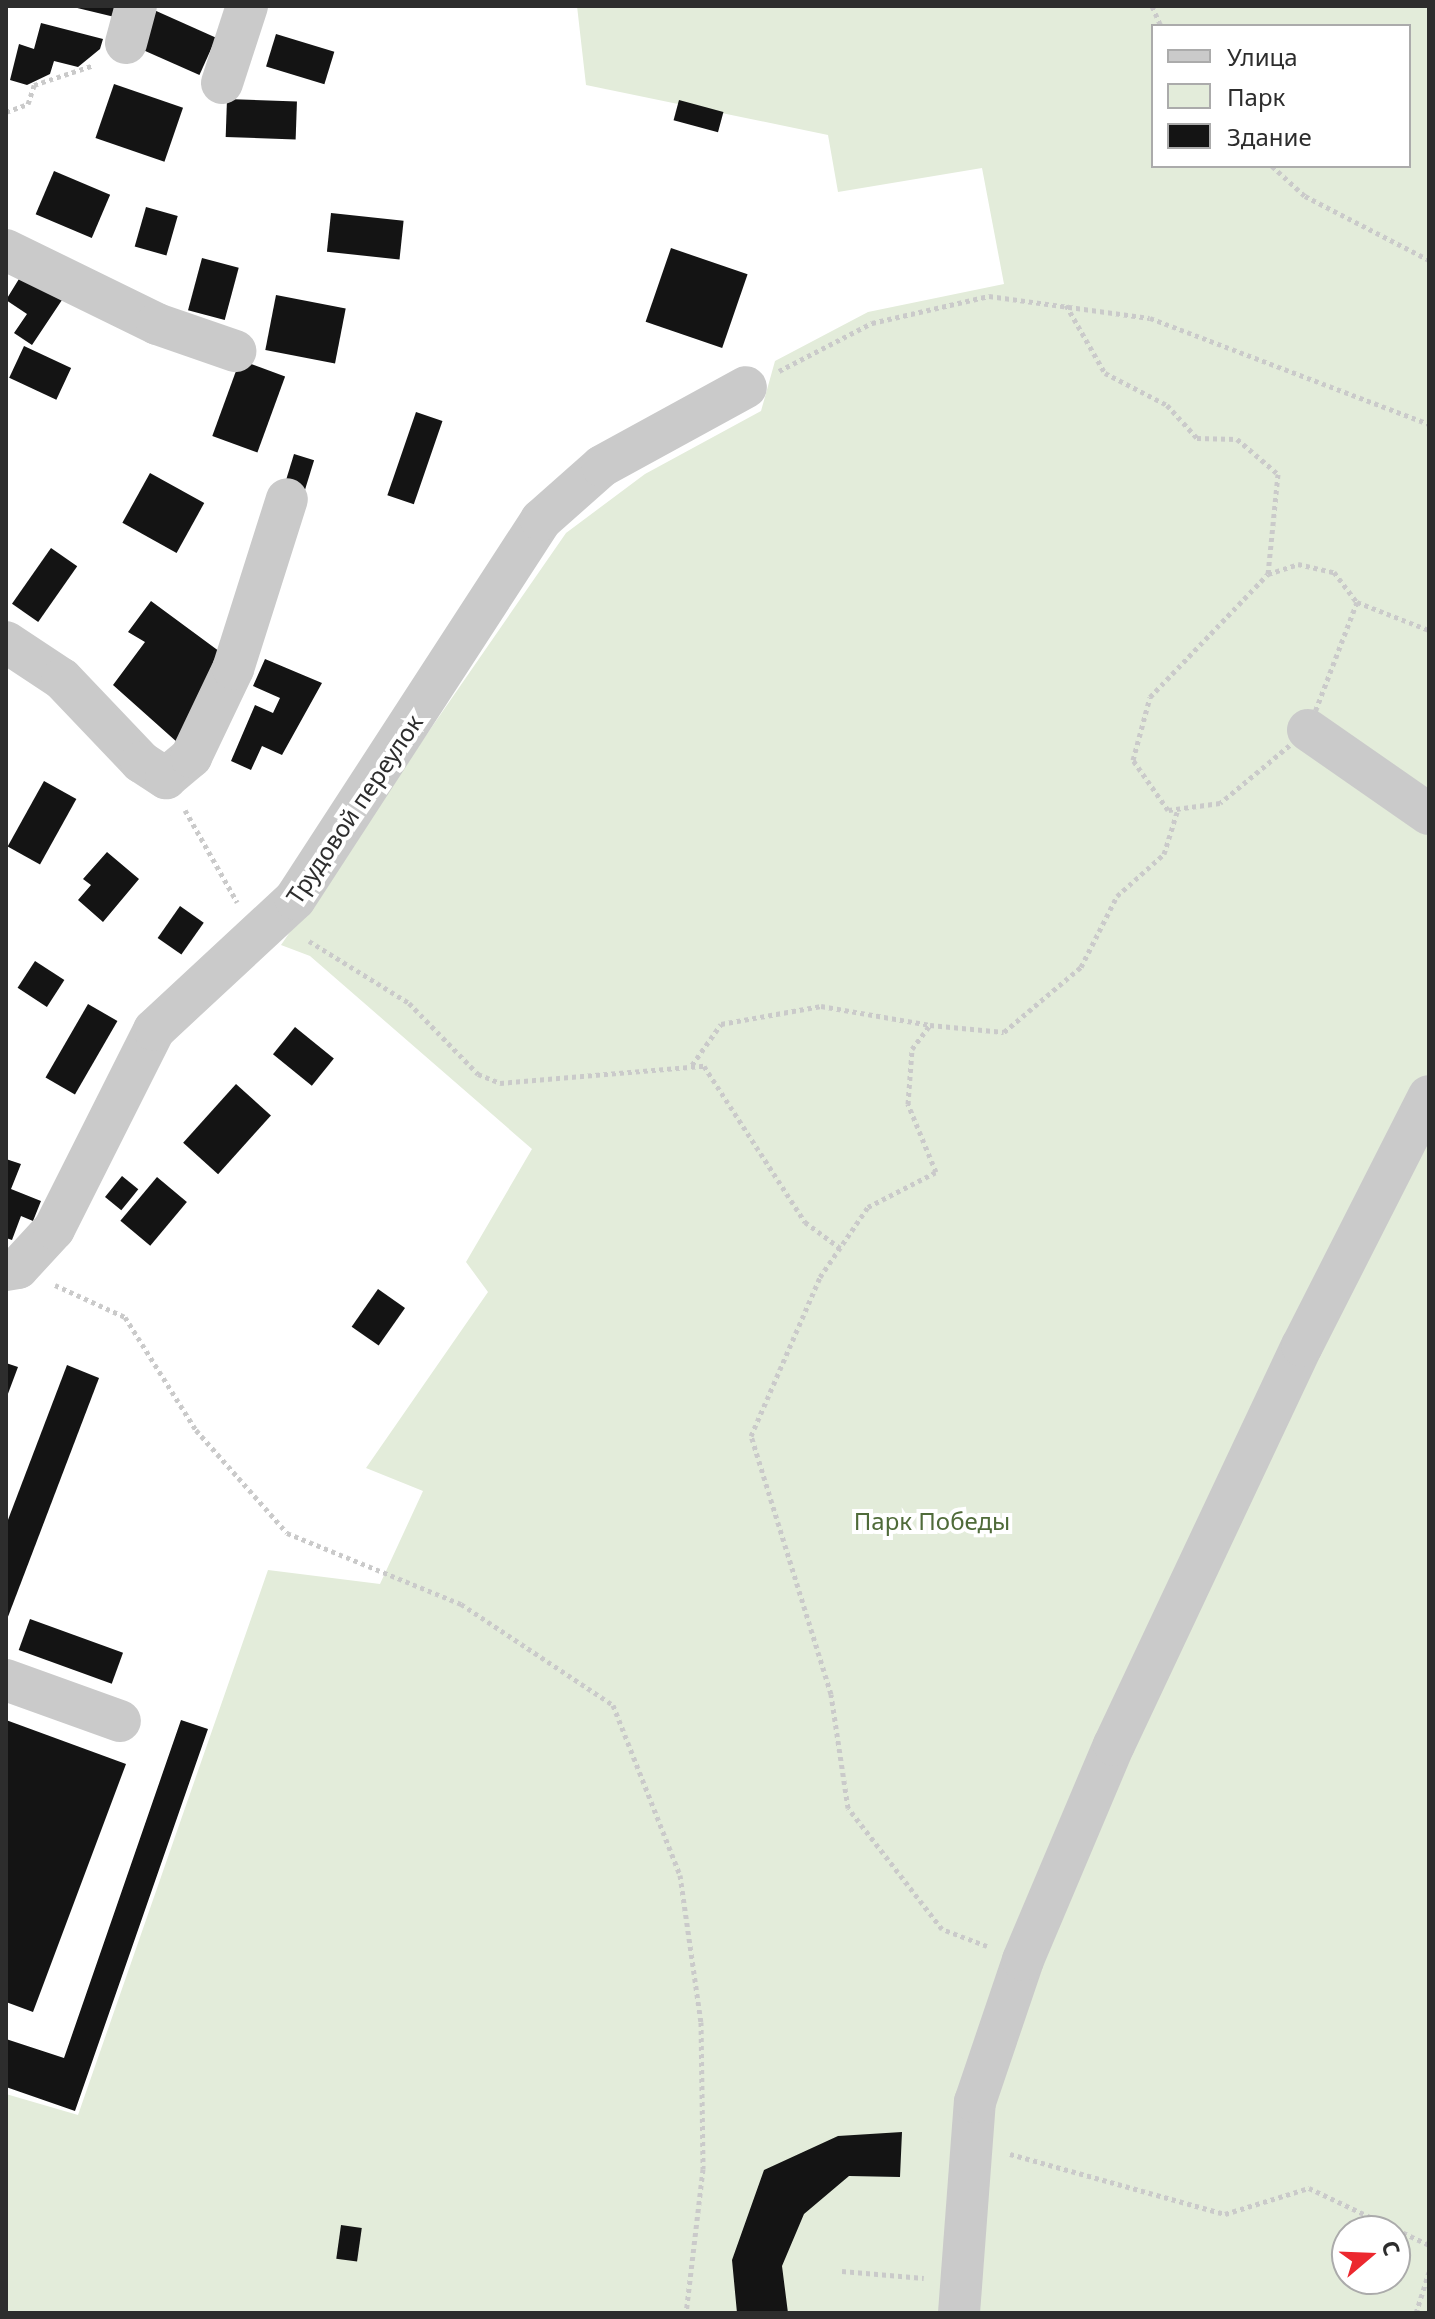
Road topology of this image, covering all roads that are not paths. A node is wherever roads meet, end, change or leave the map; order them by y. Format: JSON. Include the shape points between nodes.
{"nodes":[{"id":1,"x":247,"y":6,"type":"edge"},
{"id":2,"x":222,"y":83,"type":"dead end"},
{"id":3,"x":6,"y":250,"type":"edge"},
{"id":4,"x":235,"y":351,"type":"dead end"},
{"id":5,"x":746,"y":387,"type":"road end"},
{"id":6,"x":287,"y":499,"type":"dead end"},
{"id":7,"x":6,"y":642,"type":"edge"},
{"id":8,"x":1308,"y":730,"type":"road end"},
{"id":9,"x":1429,"y":814,"type":"edge"},
{"id":10,"x":1429,"y":1096,"type":"edge"},
{"id":11,"x":12,"y":1269,"type":"edge"},
{"id":12,"x":6,"y":1680,"type":"edge"},
{"id":13,"x":120,"y":1721,"type":"dead end"},
{"id":14,"x":958,"y":2297,"type":"edge"}],
"edges":[{"from":1,"to":2,"type":"street"},
{"from":3,"to":4,"type":"street","via":[[157,324]]},
{"from":5,"to":11,"type":"street","name":"Трудовой переулок","via":[[602,466],[541,520],[395,753],[271,926],[154,1030],[54,1229]]},
{"from":6,"to":7,"type":"street","via":[[233,669],[191,757],[166,778],[141,762],[62,679]]},
{"from":8,"to":9,"type":"street"},
{"from":10,"to":14,"type":"street","via":[[1288,1374],[1023,1960],[975,2102]]},
{"from":12,"to":13,"type":"street"}]}
